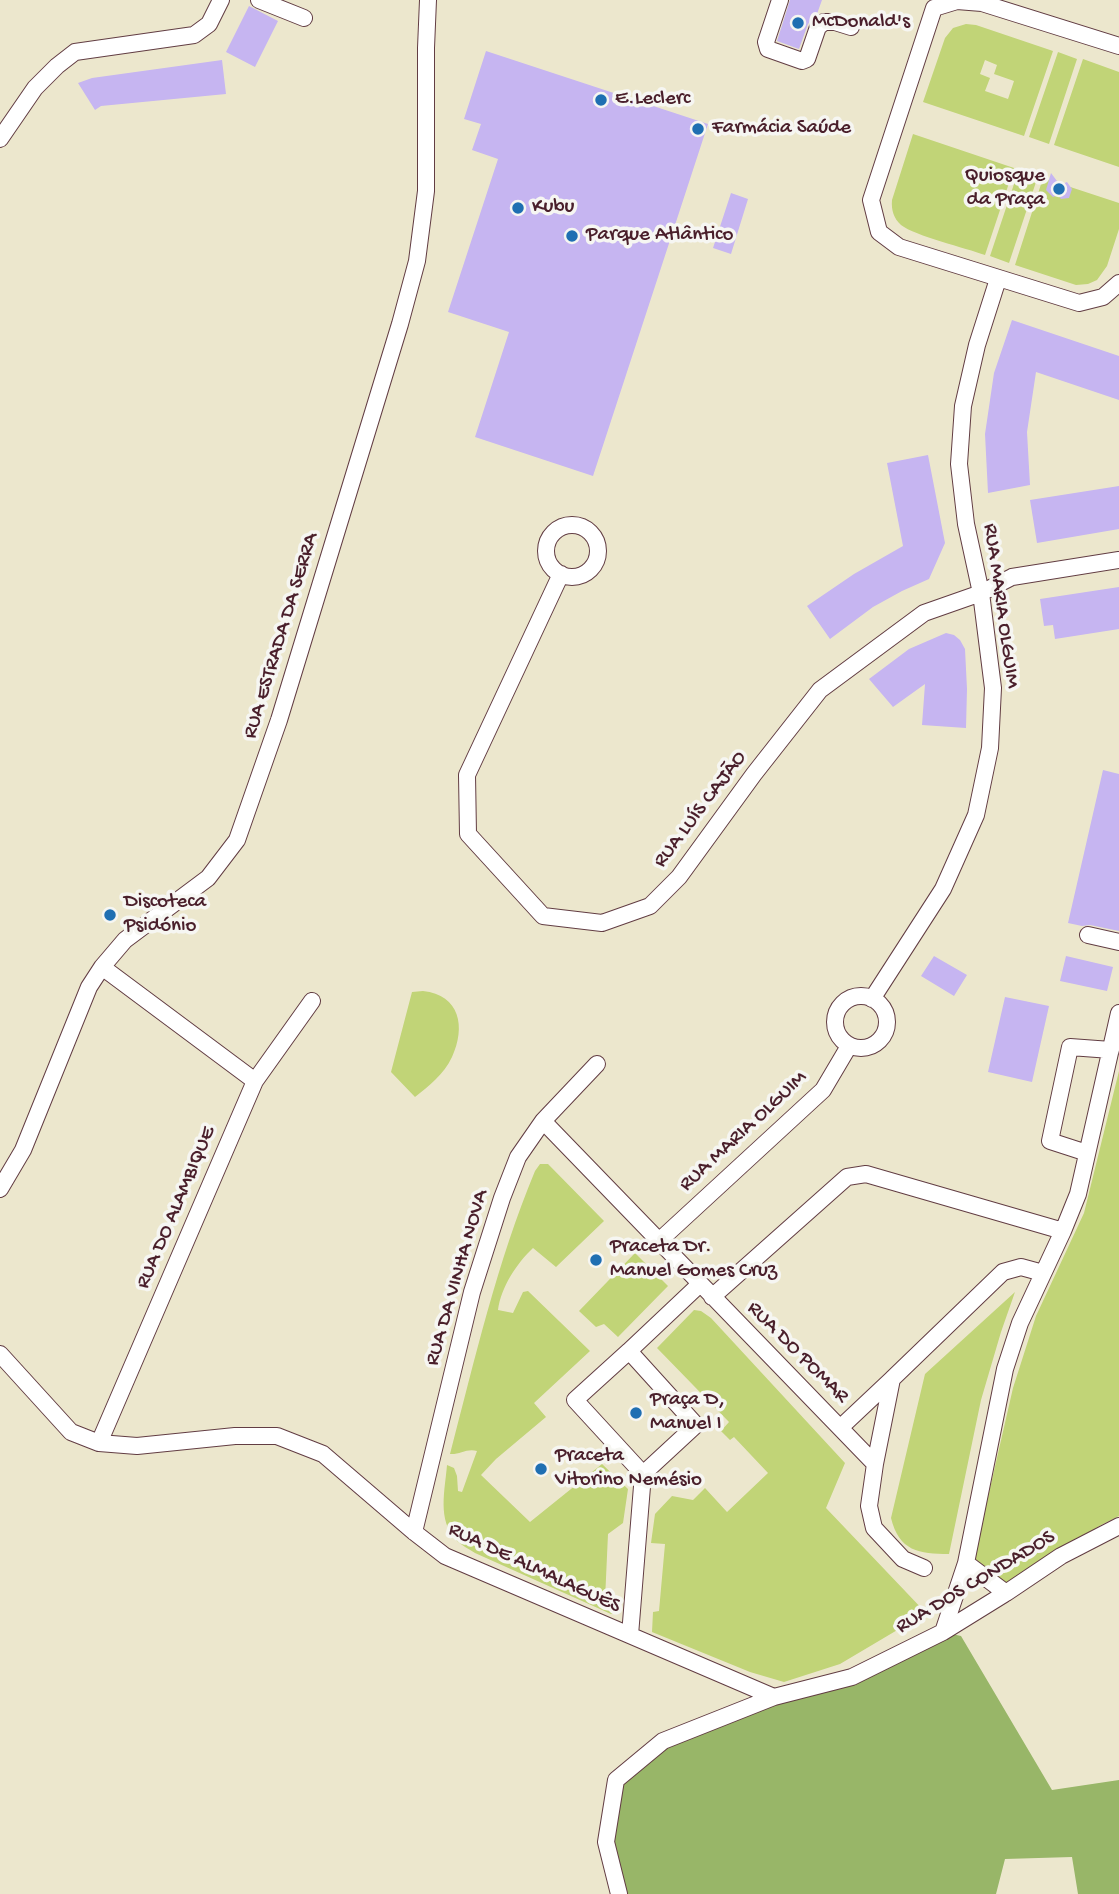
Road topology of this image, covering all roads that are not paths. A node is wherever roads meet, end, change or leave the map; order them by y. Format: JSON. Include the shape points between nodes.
{"nodes":[{"id":1,"x":221,"y":0,"type":"edge"},
{"id":2,"x":259,"y":0,"type":"edge"},
{"id":3,"x":428,"y":0,"type":"edge"},
{"id":4,"x":438,"y":0,"type":"edge"},
{"id":5,"x":780,"y":0,"type":"edge"},
{"id":6,"x":932,"y":4,"type":"edge"},
{"id":7,"x":304,"y":18,"type":"dead end"},
{"id":8,"x":428,"y":19,"type":"junction"},
{"id":9,"x":851,"y":27,"type":"dead end"},
{"id":10,"x":1119,"y":47,"type":"edge"},
{"id":11,"x":0,"y":139,"type":"edge"},
{"id":12,"x":998,"y":279,"type":"junction"},
{"id":13,"x":1119,"y":283,"type":"edge"},
{"id":14,"x":1119,"y":560,"type":"edge"},
{"id":15,"x":561,"y":574,"type":"dead end"},
{"id":16,"x":981,"y":593,"type":"junction"},
{"id":17,"x":1088,"y":935,"type":"dead end"},
{"id":18,"x":1119,"y":942,"type":"edge"},
{"id":19,"x":102,"y":967,"type":"junction"},
{"id":20,"x":872,"y":999,"type":"junction"},
{"id":21,"x":312,"y":1001,"type":"dead end"},
{"id":22,"x":1119,"y":1013,"type":"edge"},
{"id":23,"x":849,"y":1046,"type":"junction"},
{"id":24,"x":1111,"y":1050,"type":"junction"},
{"id":25,"x":597,"y":1064,"type":"dead end"},
{"id":26,"x":255,"y":1081,"type":"junction"},
{"id":27,"x":543,"y":1121,"type":"junction"},
{"id":28,"x":1087,"y":1153,"type":"junction"},
{"id":29,"x":1,"y":1185,"type":"edge"},
{"id":30,"x":1063,"y":1231,"type":"junction"},
{"id":31,"x":659,"y":1241,"type":"junction"},
{"id":32,"x":1043,"y":1273,"type":"junction"},
{"id":33,"x":700,"y":1284,"type":"junction"},
{"id":34,"x":712,"y":1297,"type":"junction"},
{"id":35,"x":629,"y":1352,"type":"junction"},
{"id":36,"x":0,"y":1354,"type":"edge"},
{"id":37,"x":892,"y":1379,"type":"junction"},
{"id":38,"x":841,"y":1427,"type":"junction"},
{"id":39,"x":99,"y":1443,"type":"junction"},
{"id":40,"x":875,"y":1464,"type":"junction"},
{"id":41,"x":643,"y":1474,"type":"junction"},
{"id":42,"x":1119,"y":1526,"type":"edge"},
{"id":43,"x":414,"y":1532,"type":"junction"},
{"id":44,"x":966,"y":1563,"type":"junction"},
{"id":45,"x":924,"y":1569,"type":"dead end"},
{"id":46,"x":1006,"y":1593,"type":"junction"},
{"id":47,"x":943,"y":1632,"type":"junction"},
{"id":48,"x":630,"y":1635,"type":"junction"},
{"id":49,"x":774,"y":1697,"type":"junction"},
{"id":50,"x":619,"y":1894,"type":"edge"}],
"edges":[{"from":1,"to":11,"type":"street","via":[[209,24],[194,35],[75,52],[35,88]]},
{"from":2,"to":7,"type":"street"},
{"from":3,"to":8,"type":"street","name":"RUA ESTRADA DA SERRA"},
{"from":4,"to":8,"type":"street","name":"RUA ESTRADA DA SERRA"},
{"from":5,"to":9,"type":"street","via":[[766,42],[768,49],[802,61],[824,22]]},
{"from":6,"to":10,"type":"street","via":[[982,4]]},
{"from":6,"to":12,"type":"street","via":[[871,200],[879,232],[899,247]]},
{"from":8,"to":19,"type":"street","name":"RUA ESTRADA DA SERRA","via":[[426,191],[417,261],[279,720],[237,840],[208,878],[125,940]]},
{"from":12,"to":13,"type":"street","via":[[1079,303],[1103,297]]},
{"from":12,"to":16,"type":"street","name":"RUA MARIA OLGUIM","via":[[962,406],[959,464]]},
{"from":14,"to":16,"type":"street","name":"RUA LUÍS CAJÃO","via":[[1012,577]]},
{"from":15,"to":16,"type":"street","name":"RUA LUÍS CAJÃO","via":[[467,775],[468,834],[543,916],[602,923],[650,906],[680,877],[820,690],[924,613]]},
{"from":16,"to":20,"type":"street","name":"RUA MARIA OLGUIM","via":[[993,688],[990,748],[975,815],[943,889]]},
{"from":17,"to":18,"type":"street"},
{"from":19,"to":26,"type":"street"},
{"from":19,"to":29,"type":"street","name":"RUA ESTRADA DA SERRA","via":[[89,987],[23,1150]]},
{"from":20,"to":23,"type":"street","via":[[886,1014],[884,1034],[869,1047]]},
{"from":20,"to":23,"type":"street","via":[[852,997],[837,1011],[835,1031]]},
{"from":21,"to":26,"type":"street","name":"RUA DO ALAMBIQUE"},
{"from":22,"to":24,"type":"street"},
{"from":23,"to":31,"type":"street","name":"RUA MARIA OLGUIM","via":[[823,1090]]},
{"from":24,"to":28,"type":"street"},
{"from":24,"to":28,"type":"street","via":[[1070,1047],[1058,1097],[1050,1141]]},
{"from":25,"to":27,"type":"street","name":"RUA DA VINHA NOVA"},
{"from":26,"to":39,"type":"street","name":"RUA DO ALAMBIQUE"},
{"from":27,"to":31,"type":"street","name":"RUA DO POMAR"},
{"from":27,"to":43,"type":"street","name":"RUA DA VINHA NOVA","via":[[518,1157],[496,1211]]},
{"from":28,"to":30,"type":"street"},
{"from":30,"to":32,"type":"street"},
{"from":30,"to":34,"type":"street","via":[[866,1174],[847,1177]]},
{"from":31,"to":33,"type":"street","name":"RUA DO POMAR"},
{"from":32,"to":37,"type":"street","via":[[1021,1267],[1003,1272]]},
{"from":32,"to":44,"type":"street","via":[[1005,1369]]},
{"from":33,"to":34,"type":"street","name":"RUA DO POMAR"},
{"from":33,"to":35,"type":"street"},
{"from":34,"to":38,"type":"street","name":"RUA DO POMAR"},
{"from":35,"to":41,"type":"street","via":[[696,1425]]},
{"from":35,"to":41,"type":"street","via":[[575,1400]]},
{"from":36,"to":39,"type":"street","name":"RUA DE ALMALAGUÊS","via":[[71,1432]]},
{"from":37,"to":38,"type":"street"},
{"from":37,"to":40,"type":"street"},
{"from":38,"to":40,"type":"street","name":"RUA DO POMAR"},
{"from":39,"to":43,"type":"street","name":"RUA DE ALMALAGUÊS","via":[[137,1446],[277,1436],[323,1454]]},
{"from":40,"to":45,"type":"street","via":[[869,1506],[874,1528],[903,1559]]},
{"from":41,"to":48,"type":"street"},
{"from":42,"to":46,"type":"street","name":"RUA DOS CONDADOS","via":[[1061,1556]]},
{"from":43,"to":48,"type":"street","name":"RUA DE ALMALAGUÊS","via":[[445,1556]]},
{"from":44,"to":46,"type":"street"},
{"from":44,"to":47,"type":"street"},
{"from":46,"to":47,"type":"street","name":"RUA DOS CONDADOS"},
{"from":47,"to":49,"type":"street","name":"RUA DOS CONDADOS","via":[[852,1677]]},
{"from":48,"to":49,"type":"street","name":"RUA DE ALMALAGUÊS"},
{"from":49,"to":50,"type":"street","name":"RUA DOS CONDADOS","via":[[663,1741],[616,1780],[606,1842]]}]}
